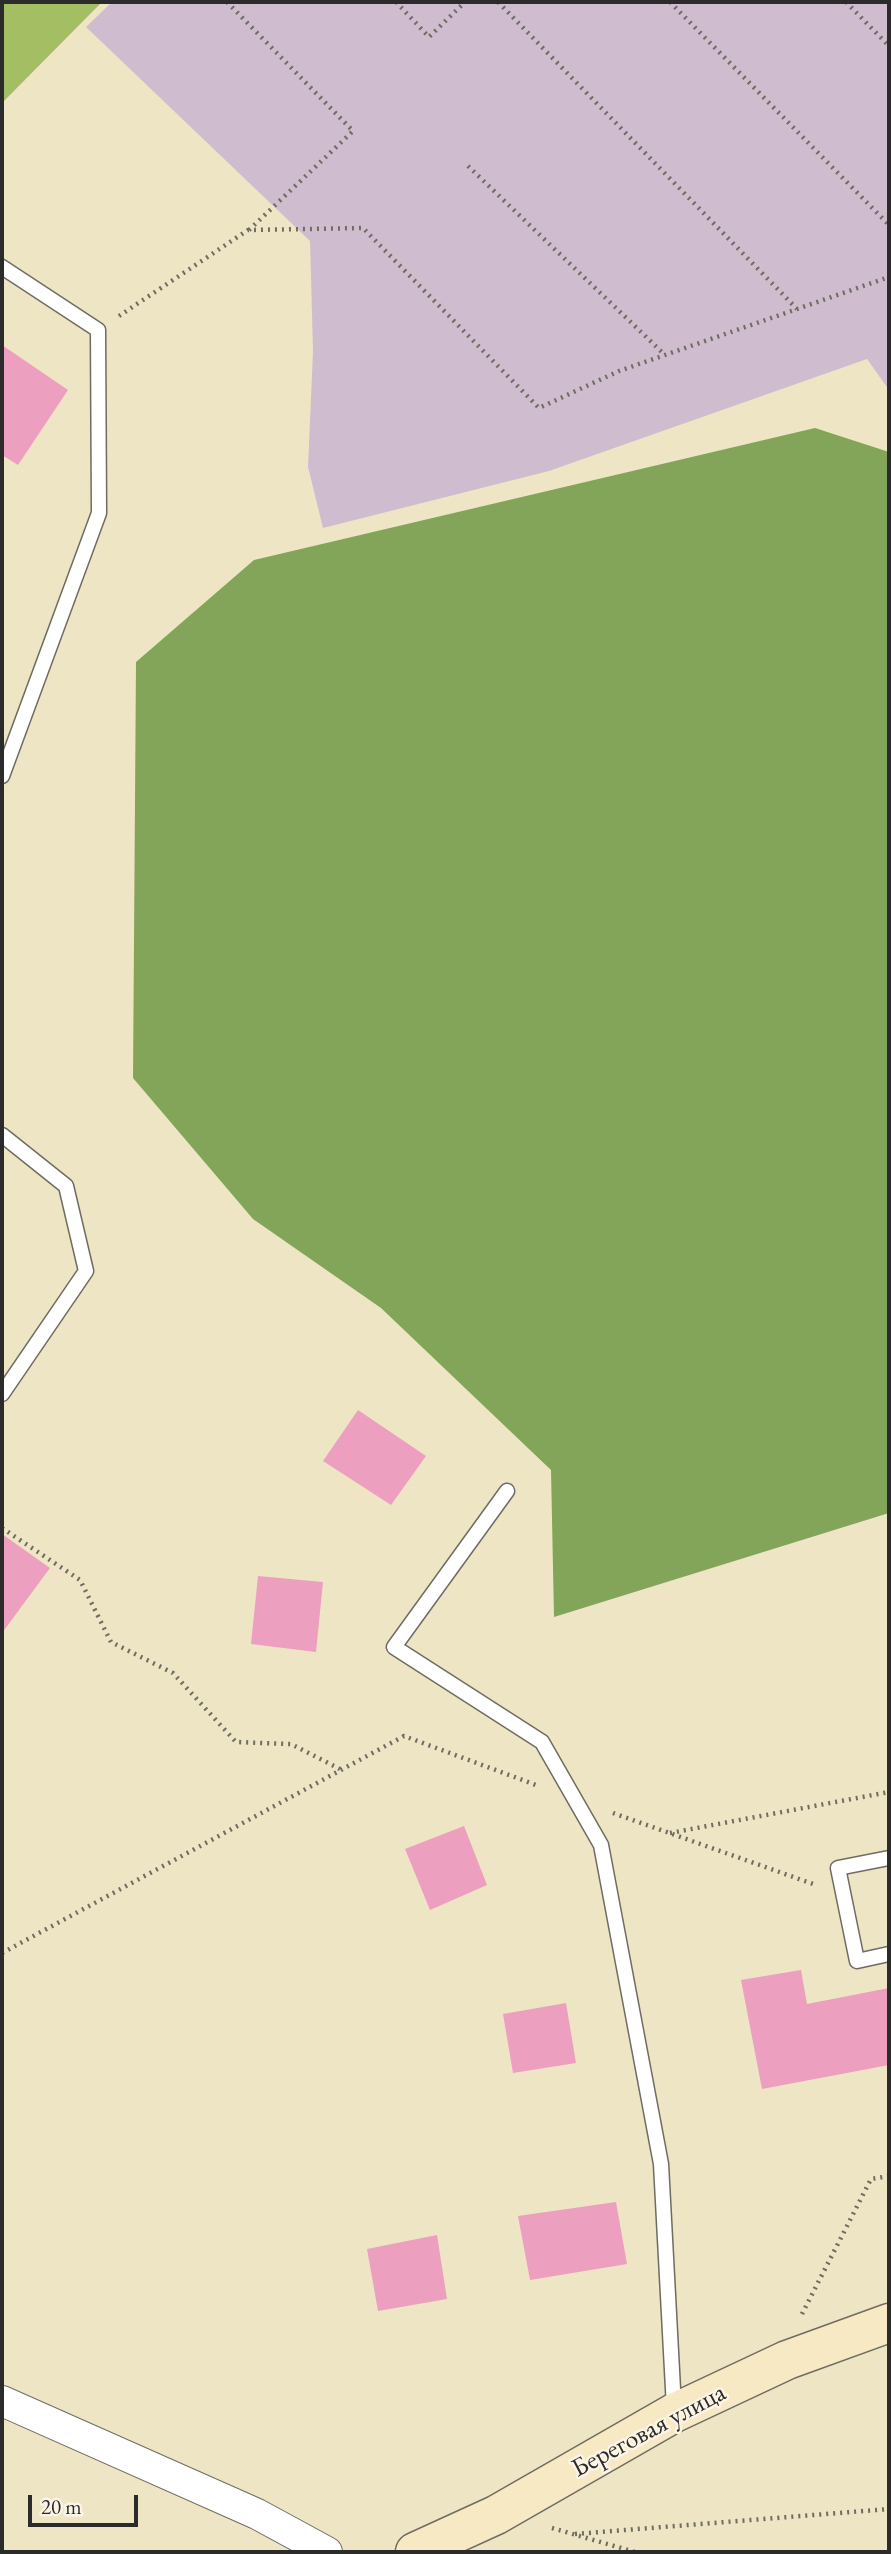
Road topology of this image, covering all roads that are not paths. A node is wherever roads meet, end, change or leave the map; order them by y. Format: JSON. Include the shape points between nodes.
{"nodes":[{"id":1,"x":2,"y":267,"type":"edge"},
{"id":2,"x":2,"y":776,"type":"edge"},
{"id":3,"x":2,"y":1135,"type":"edge"},
{"id":4,"x":2,"y":1394,"type":"edge"},
{"id":5,"x":507,"y":1491,"type":"dead end"},
{"id":6,"x":889,"y":1858,"type":"edge"},
{"id":7,"x":889,"y":1954,"type":"edge"},
{"id":8,"x":889,"y":2323,"type":"edge"},
{"id":9,"x":2,"y":2401,"type":"edge"},
{"id":10,"x":674,"y":2413,"type":"junction"},
{"id":11,"x":327,"y":2552,"type":"edge"},
{"id":12,"x":415,"y":2552,"type":"edge"}],
"edges":[{"from":1,"to":2,"type":"lane","via":[[98,330],[99,513]]},
{"from":3,"to":4,"type":"lane","via":[[66,1186],[86,1271]]},
{"from":5,"to":10,"type":"lane","via":[[394,1647],[542,1742],[601,1845],[661,2164]]},
{"from":6,"to":7,"type":"lane","via":[[838,1868],[857,1961]]},
{"from":8,"to":10,"type":"street","name":"Береговая улица","via":[[776,2364]]},
{"from":9,"to":11,"type":"street","via":[[257,2514]]},
{"from":10,"to":12,"type":"street","name":"Береговая улица","via":[[496,2515]]}]}
